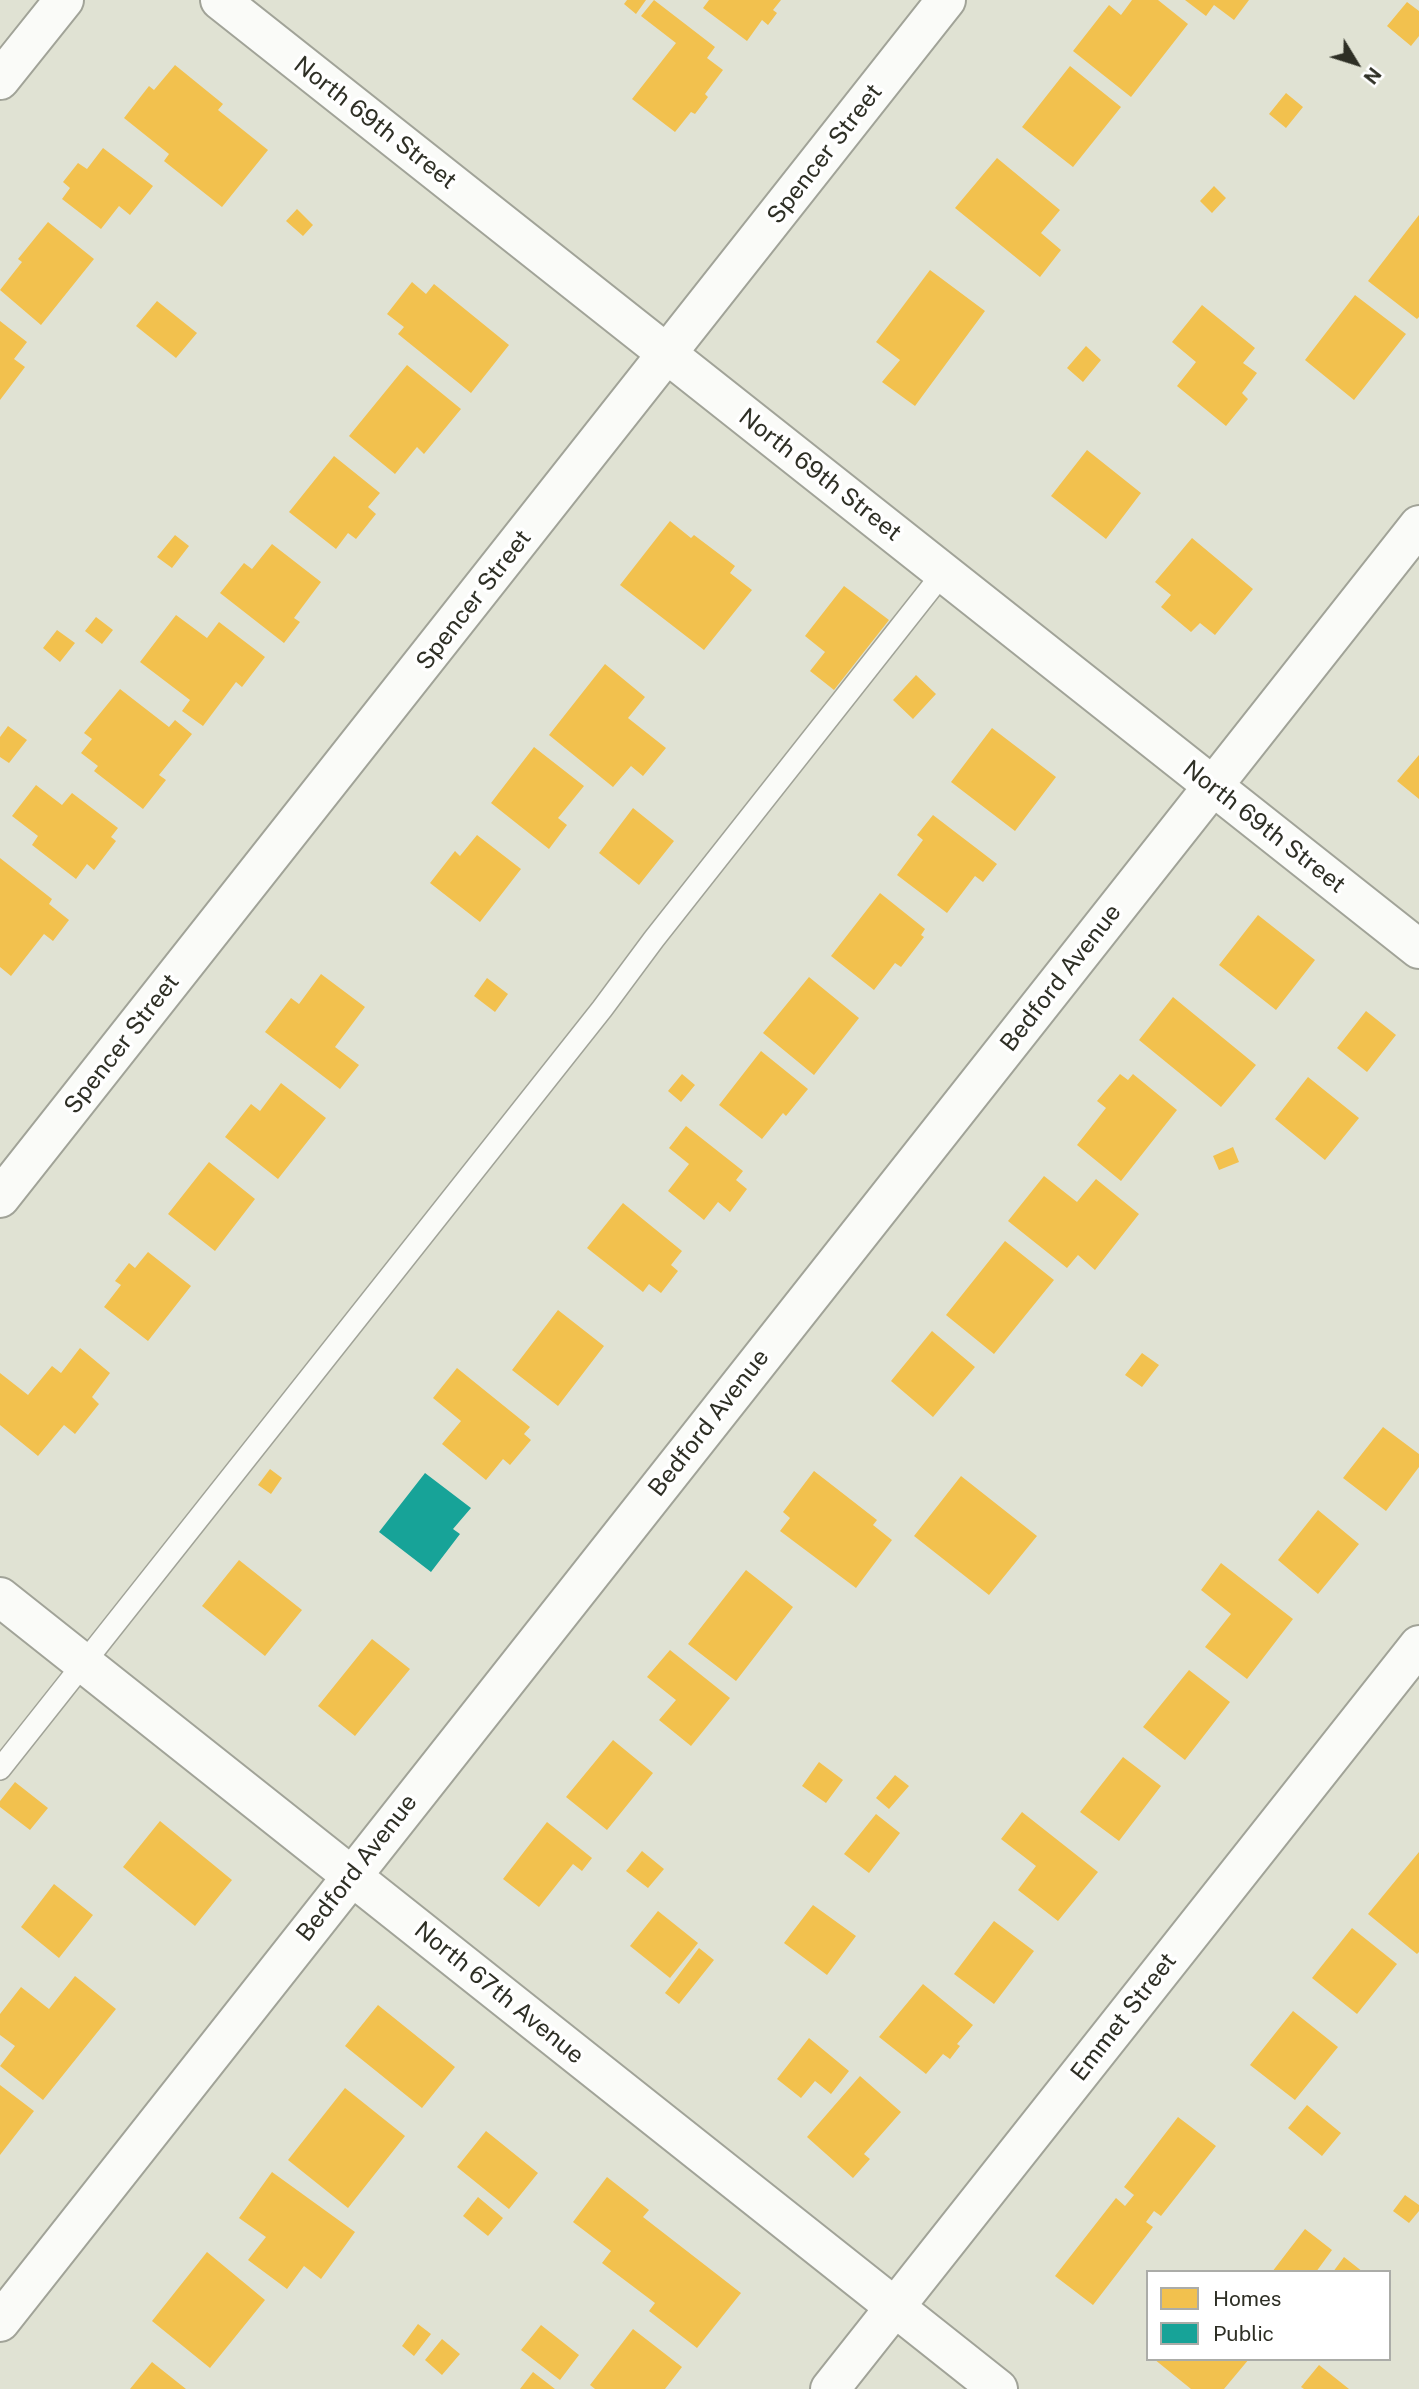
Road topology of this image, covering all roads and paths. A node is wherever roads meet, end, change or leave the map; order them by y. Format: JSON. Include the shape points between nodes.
{"nodes":[{"id":1,"x":64,"y":0,"type":"edge"},
{"id":2,"x":220,"y":0,"type":"edge"},
{"id":3,"x":946,"y":0,"type":"edge"},
{"id":4,"x":0,"y":80,"type":"edge"},
{"id":5,"x":668,"y":354,"type":"junction"},
{"id":6,"x":1419,"y":525,"type":"edge"},
{"id":7,"x":943,"y":573,"type":"junction"},
{"id":8,"x":1213,"y":787,"type":"junction"},
{"id":9,"x":1419,"y":950,"type":"edge"},
{"id":10,"x":0,"y":1198,"type":"edge"},
{"id":11,"x":0,"y":1597,"type":"edge"},
{"id":12,"x":1419,"y":1644,"type":"edge"},
{"id":13,"x":83,"y":1663,"type":"junction"},
{"id":14,"x":0,"y":1769,"type":"edge"},
{"id":15,"x":351,"y":1875,"type":"junction"},
{"id":16,"x":894,"y":2308,"type":"junction"},
{"id":17,"x":0,"y":2322,"type":"edge"},
{"id":18,"x":830,"y":2389,"type":"edge"},
{"id":19,"x":998,"y":2389,"type":"edge"}],
"edges":[{"from":1,"to":4,"type":"street"},
{"from":2,"to":5,"type":"street","name":"North 69th Street"},
{"from":3,"to":5,"type":"street","name":"Spencer Street"},
{"from":5,"to":7,"type":"street","name":"North 69th Street"},
{"from":5,"to":10,"type":"street","name":"Spencer Street"},
{"from":6,"to":8,"type":"street","name":"Bedford Avenue"},
{"from":7,"to":8,"type":"street","name":"North 69th Street"},
{"from":7,"to":13,"type":"lane"},
{"from":8,"to":9,"type":"street","name":"North 69th Street"},
{"from":8,"to":15,"type":"street","name":"Bedford Avenue"},
{"from":11,"to":13,"type":"street","name":"North 67th Avenue"},
{"from":12,"to":16,"type":"street","name":"Emmet Street"},
{"from":13,"to":14,"type":"lane"},
{"from":13,"to":15,"type":"street","name":"North 67th Avenue"},
{"from":15,"to":16,"type":"street","name":"North 67th Avenue"},
{"from":15,"to":17,"type":"street","name":"Bedford Avenue"},
{"from":16,"to":18,"type":"street","name":"Emmet Street"},
{"from":16,"to":19,"type":"street","name":"North 67th Avenue"}]}
